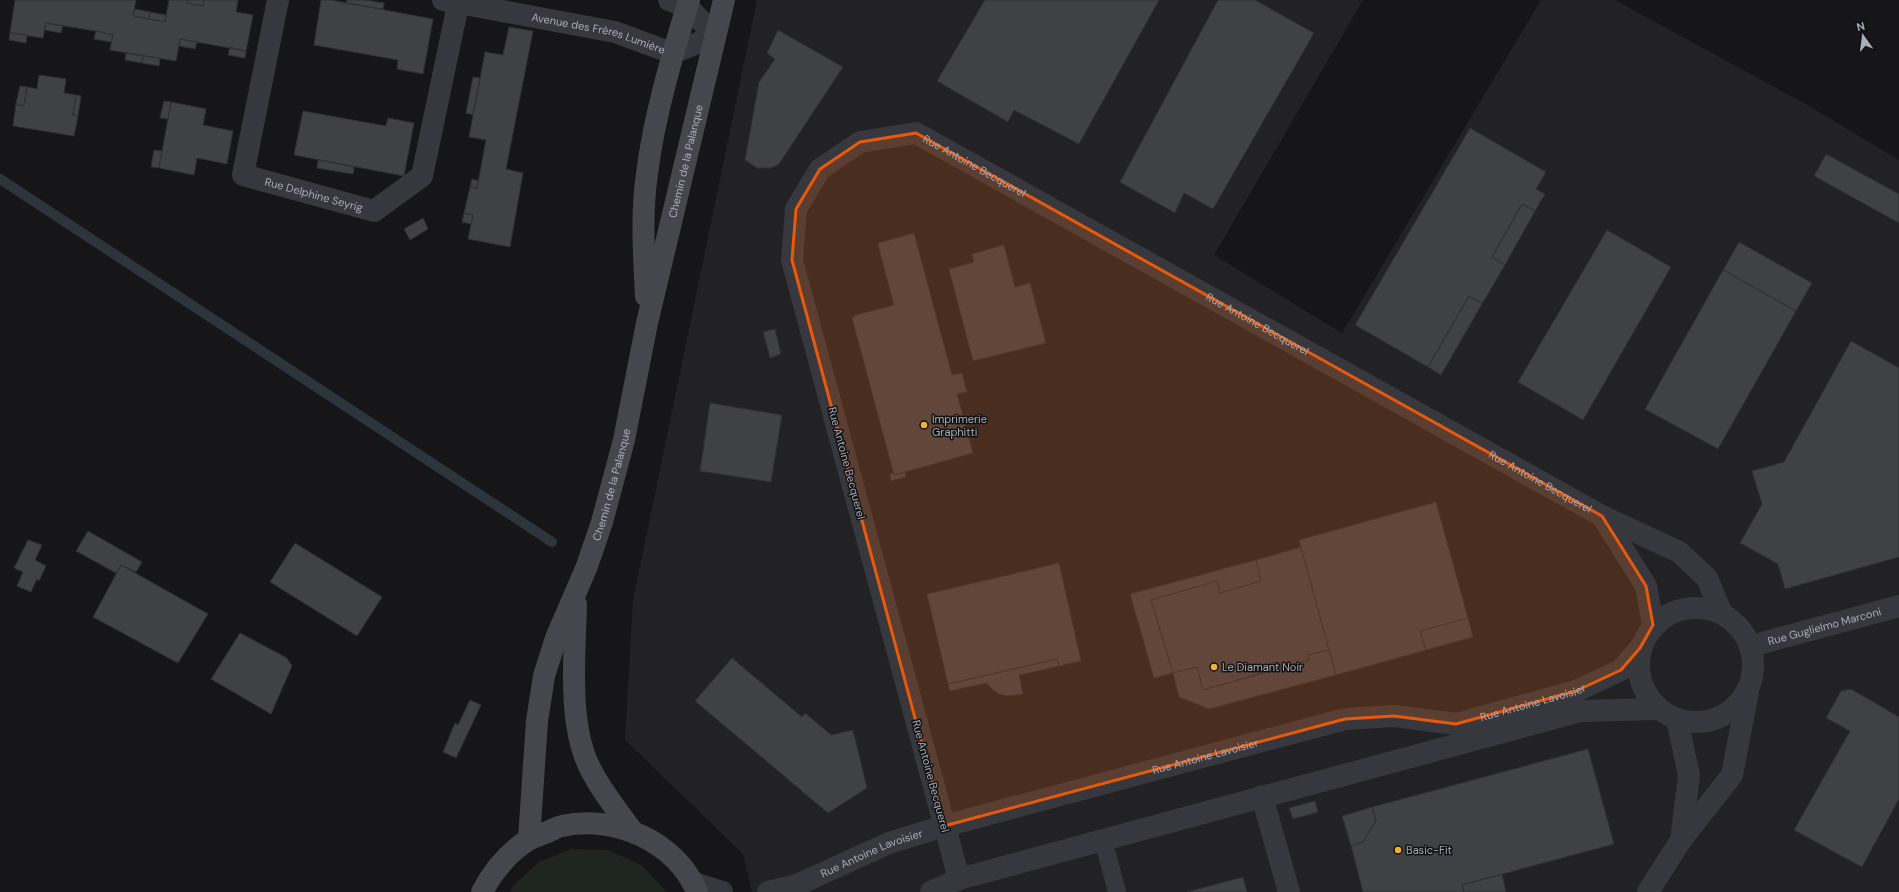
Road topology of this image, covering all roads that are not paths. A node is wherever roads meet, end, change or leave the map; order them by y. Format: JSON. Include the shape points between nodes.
{"nodes":[{"id":1,"x":278,"y":0,"type":"edge"},
{"id":2,"x":724,"y":0,"type":"edge"},
{"id":3,"x":453,"y":1,"type":"edge"},
{"id":4,"x":682,"y":2,"type":"edge"},
{"id":5,"x":715,"y":36,"type":"junction"},
{"id":6,"x":675,"y":52,"type":"junction"},
{"id":7,"x":647,"y":323,"type":"junction"},
{"id":8,"x":1602,"y":516,"type":"junction"},
{"id":9,"x":576,"y":596,"type":"junction"},
{"id":10,"x":1899,"y":606,"type":"edge"},
{"id":11,"x":1722,"y":614,"type":"junction"},
{"id":12,"x":1653,"y":625,"type":"junction"},
{"id":13,"x":1751,"y":646,"type":"junction"},
{"id":14,"x":1640,"y":648,"type":"junction"},
{"id":15,"x":1748,"y":690,"type":"junction"},
{"id":16,"x":1658,"y":709,"type":"junction"},
{"id":17,"x":1677,"y":720,"type":"junction"},
{"id":18,"x":1262,"y":796,"type":"junction"},
{"id":19,"x":944,"y":826,"type":"junction"},
{"id":20,"x":632,"y":831,"type":"junction"},
{"id":21,"x":529,"y":839,"type":"junction"},
{"id":22,"x":1103,"y":840,"type":"junction"},
{"id":23,"x":1681,"y":840,"type":"junction"},
{"id":24,"x":961,"y":885,"type":"edge"},
{"id":25,"x":695,"y":888,"type":"edge"},
{"id":26,"x":482,"y":892,"type":"edge"},
{"id":27,"x":722,"y":892,"type":"edge"},
{"id":28,"x":768,"y":892,"type":"edge"},
{"id":29,"x":931,"y":892,"type":"edge"},
{"id":30,"x":1118,"y":892,"type":"edge"},
{"id":31,"x":1289,"y":892,"type":"edge"},
{"id":32,"x":1648,"y":892,"type":"edge"}],
"edges":[{"from":1,"to":3,"type":"street","name":"Rue Delphine Seyrig","via":[[243,175],[374,211],[422,176]]},
{"from":2,"to":5,"type":"street","name":"Chemin de la Palanque"},
{"from":3,"to":6,"type":"street","name":"Avenue des Frères Lumière","via":[[614,32]]},
{"from":4,"to":5,"type":"street"},
{"from":4,"to":6,"type":"street","name":"Chemin de la Palanque"},
{"from":5,"to":6,"type":"street","name":"Avenue des Frères Lumière"},
{"from":5,"to":7,"type":"street","name":"Chemin de la Palanque"},
{"from":6,"to":7,"type":"street","name":"Chemin de la Palanque","via":[[654,132],[646,176],[644,244]]},
{"from":7,"to":9,"type":"street","name":"Chemin de la Palanque","via":[[624,440],[602,522]]},
{"from":8,"to":11,"type":"street","name":"Rue Antoine Becquerel","via":[[1679,552],[1707,578]]},
{"from":8,"to":12,"type":"street","name":"Rue Antoine Becquerel","via":[[1646,586]]},
{"from":8,"to":19,"type":"street","name":"Rue Antoine Becquerel","via":[[916,133],[860,142],[820,169],[796,208],[792,260]]},
{"from":9,"to":20,"type":"street","name":"Chemin de la Palanque","via":[[575,713],[582,751],[591,770]]},
{"from":9,"to":21,"type":"street","name":"Chemin de la Palanque","via":[[556,638],[544,676],[537,721]]},
{"from":10,"to":13,"type":"street","name":"Rue Guglielmo Marconi"},
{"from":11,"to":12,"type":"street","via":[[1698,607],[1674,611]]},
{"from":11,"to":13,"type":"street","via":[[1740,627]]},
{"from":12,"to":14,"type":"street"},
{"from":13,"to":15,"type":"street","via":[[1754,669]]},
{"from":14,"to":16,"type":"street","via":[[1640,681]]},
{"from":14,"to":19,"type":"street","name":"Rue Antoine Lavoisier","via":[[1621,670],[1576,691],[1456,724],[1394,716],[1345,719]]},
{"from":15,"to":17,"type":"street","via":[[1730,712],[1705,722]]},
{"from":15,"to":23,"type":"street","via":[[1732,775]]},
{"from":16,"to":17,"type":"street"},
{"from":16,"to":18,"type":"street","name":"Rue Antoine Lavoisier","via":[[1581,711]]},
{"from":17,"to":23,"type":"street","via":[[1688,775]]},
{"from":18,"to":22,"type":"street","name":"Rue Antoine Lavoisier"},
{"from":18,"to":31,"type":"street"},
{"from":19,"to":24,"type":"street","name":"Rue Antoine Becquerel"},
{"from":19,"to":28,"type":"street","name":"Rue Antoine Lavoisier","via":[[889,843],[797,885]]},
{"from":20,"to":21,"type":"street","via":[[597,824],[562,826]]},
{"from":20,"to":25,"type":"street","via":[[656,843],[677,861]]},
{"from":21,"to":26,"type":"street","via":[[508,855],[491,875]]},
{"from":22,"to":24,"type":"street","name":"Rue Antoine Lavoisier"},
{"from":22,"to":30,"type":"lane"},
{"from":23,"to":32,"type":"street"},
{"from":24,"to":29,"type":"street","name":"Rue Antoine Lavoisier"},
{"from":25,"to":27,"type":"street"}]}
